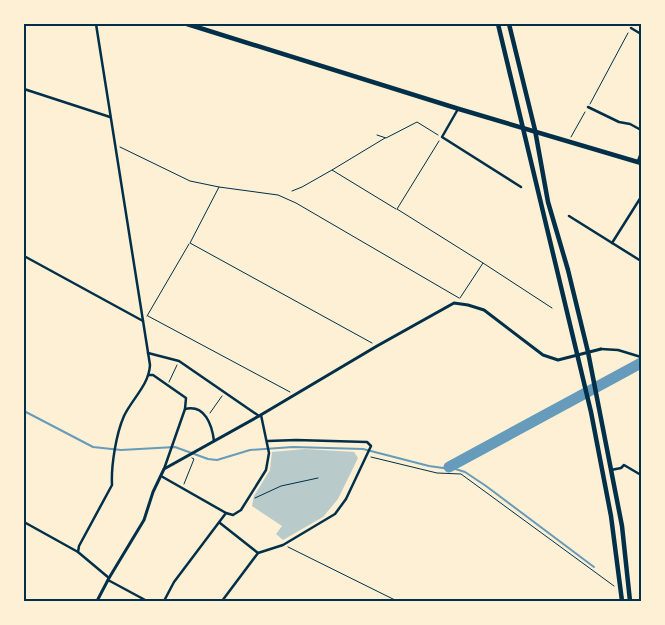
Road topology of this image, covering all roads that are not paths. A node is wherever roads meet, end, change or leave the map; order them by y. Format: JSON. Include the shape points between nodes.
{"nodes":[{"id":1,"x":96,"y":24,"type":"edge"},
{"id":2,"x":187,"y":24,"type":"edge"},
{"id":3,"x":498,"y":24,"type":"edge"},
{"id":4,"x":509,"y":24,"type":"edge"},
{"id":5,"x":631,"y":28,"type":"road end"},
{"id":6,"x":641,"y":34,"type":"edge"},
{"id":7,"x":24,"y":89,"type":"edge"},
{"id":8,"x":588,"y":107,"type":"road end"},
{"id":9,"x":459,"y":109,"type":"junction"},
{"id":10,"x":111,"y":118,"type":"junction"},
{"id":11,"x":524,"y":127,"type":"junction"},
{"id":12,"x":534,"y":130,"type":"junction"},
{"id":13,"x":641,"y":130,"type":"edge"},
{"id":14,"x":641,"y":153,"type":"edge"},
{"id":15,"x":639,"y":163,"type":"edge"},
{"id":16,"x":521,"y":187,"type":"dead end"},
{"id":17,"x":641,"y":197,"type":"edge"},
{"id":18,"x":569,"y":216,"type":"dead end"},
{"id":19,"x":612,"y":243,"type":"junction"},
{"id":20,"x":24,"y":256,"type":"edge"},
{"id":21,"x":641,"y":261,"type":"edge"},
{"id":22,"x":143,"y":321,"type":"junction"},
{"id":23,"x":601,"y":349,"type":"joint"},
{"id":24,"x":588,"y":352,"type":"junction"},
{"id":25,"x":148,"y":353,"type":"junction"},
{"id":26,"x":577,"y":356,"type":"junction"},
{"id":27,"x":641,"y":357,"type":"edge"},
{"id":28,"x":149,"y":375,"type":"junction"},
{"id":29,"x":185,"y":409,"type":"junction"},
{"id":30,"x":260,"y":416,"type":"junction"},
{"id":31,"x":214,"y":441,"type":"junction"},
{"id":32,"x":268,"y":443,"type":"junction"},
{"id":33,"x":164,"y":469,"type":"junction"},
{"id":34,"x":610,"y":470,"type":"junction"},
{"id":35,"x":641,"y":475,"type":"edge"},
{"id":36,"x":160,"y":476,"type":"junction"},
{"id":37,"x":226,"y":513,"type":"junction"},
{"id":38,"x":24,"y":522,"type":"edge"},
{"id":39,"x":219,"y":522,"type":"junction"},
{"id":40,"x":78,"y":552,"type":"junction"},
{"id":41,"x":258,"y":552,"type":"junction"},
{"id":42,"x":108,"y":579,"type":"junction"},
{"id":43,"x":97,"y":601,"type":"edge"},
{"id":44,"x":147,"y":601,"type":"edge"},
{"id":45,"x":164,"y":601,"type":"edge"},
{"id":46,"x":222,"y":601,"type":"edge"},
{"id":47,"x":622,"y":601,"type":"edge"},
{"id":48,"x":630,"y":601,"type":"edge"}],
"edges":[{"from":1,"to":10,"type":"street"},
{"from":2,"to":9,"type":"main road"},
{"from":3,"to":11,"type":"main road"},
{"from":4,"to":12,"type":"main road"},
{"from":5,"to":6,"type":"street"},
{"from":7,"to":10,"type":"street"},
{"from":8,"to":13,"type":"street"},
{"from":9,"to":11,"type":"main road"},
{"from":9,"to":16,"type":"street","via":[[442,137]]},
{"from":10,"to":22,"type":"street"},
{"from":11,"to":12,"type":"main road"},
{"from":11,"to":26,"type":"main road"},
{"from":12,"to":15,"type":"main road"},
{"from":12,"to":24,"type":"main road","via":[[548,202]]},
{"from":14,"to":15,"type":"street"},
{"from":17,"to":19,"type":"street"},
{"from":18,"to":19,"type":"street"},
{"from":19,"to":21,"type":"street"},
{"from":20,"to":22,"type":"street"},
{"from":22,"to":25,"type":"street"},
{"from":23,"to":24,"type":"street"},
{"from":23,"to":27,"type":"street"},
{"from":24,"to":26,"type":"street"},
{"from":24,"to":34,"type":"main road"},
{"from":25,"to":28,"type":"street"},
{"from":25,"to":30,"type":"street","via":[[179,361]]},
{"from":26,"to":30,"type":"street","via":[[558,360],[543,355],[484,310],[454,303]]},
{"from":26,"to":47,"type":"main road","via":[[610,516]]},
{"from":28,"to":29,"type":"street","via":[[186,398]]},
{"from":28,"to":40,"type":"street","via":[[123,417],[112,486]]},
{"from":29,"to":31,"type":"street","via":[[202,412],[207,417]]},
{"from":29,"to":33,"type":"street"},
{"from":30,"to":31,"type":"street"},
{"from":30,"to":32,"type":"street"},
{"from":31,"to":33,"type":"street"},
{"from":32,"to":37,"type":"street","via":[[266,470],[241,510],[233,515]]},
{"from":32,"to":41,"type":"street","via":[[296,440],[367,442],[371,446],[346,499],[335,514],[283,545]]},
{"from":33,"to":36,"type":"street"},
{"from":34,"to":35,"type":"street","via":[[624,466]]},
{"from":34,"to":48,"type":"main road","via":[[622,526]]},
{"from":36,"to":37,"type":"street"},
{"from":36,"to":42,"type":"street","via":[[144,520]]},
{"from":37,"to":39,"type":"street"},
{"from":38,"to":40,"type":"street"},
{"from":39,"to":41,"type":"street"},
{"from":39,"to":45,"type":"street","via":[[174,582]]},
{"from":40,"to":42,"type":"street"},
{"from":41,"to":46,"type":"street"},
{"from":42,"to":43,"type":"street"},
{"from":42,"to":44,"type":"street"}]}
